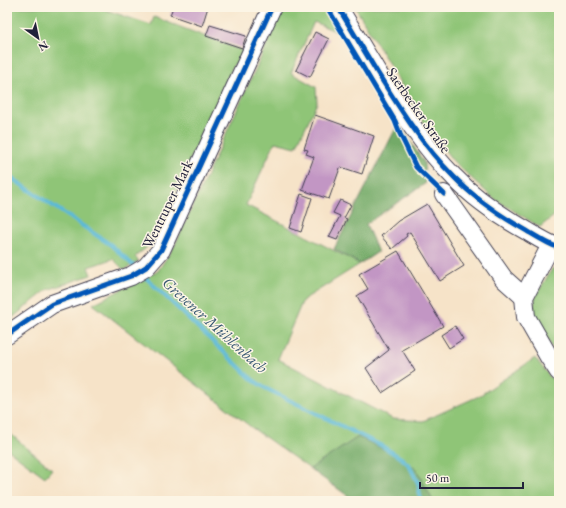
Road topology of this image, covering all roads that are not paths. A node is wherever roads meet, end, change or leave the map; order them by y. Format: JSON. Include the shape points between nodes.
{"nodes":[{"id":1,"x":272,"y":7,"type":"edge"},
{"id":2,"x":338,"y":7,"type":"edge"},
{"id":3,"x":444,"y":194,"type":"dead end"},
{"id":4,"x":555,"y":246,"type":"edge"},
{"id":5,"x":524,"y":297,"type":"junction"},
{"id":6,"x":7,"y":335,"type":"edge"},
{"id":7,"x":559,"y":372,"type":"edge"}],
"edges":[{"from":1,"to":6,"type":"street","name":"Wentruper Mark","via":[[161,250],[146,267],[131,276],[52,304]]},
{"from":2,"to":4,"type":"street","name":"Saerbecker Straße","via":[[416,132],[454,178],[516,225]]},
{"from":3,"to":5,"type":"street","via":[[504,279]]},
{"from":4,"to":5,"type":"street"},
{"from":5,"to":7,"type":"street","via":[[526,317]]}]}
